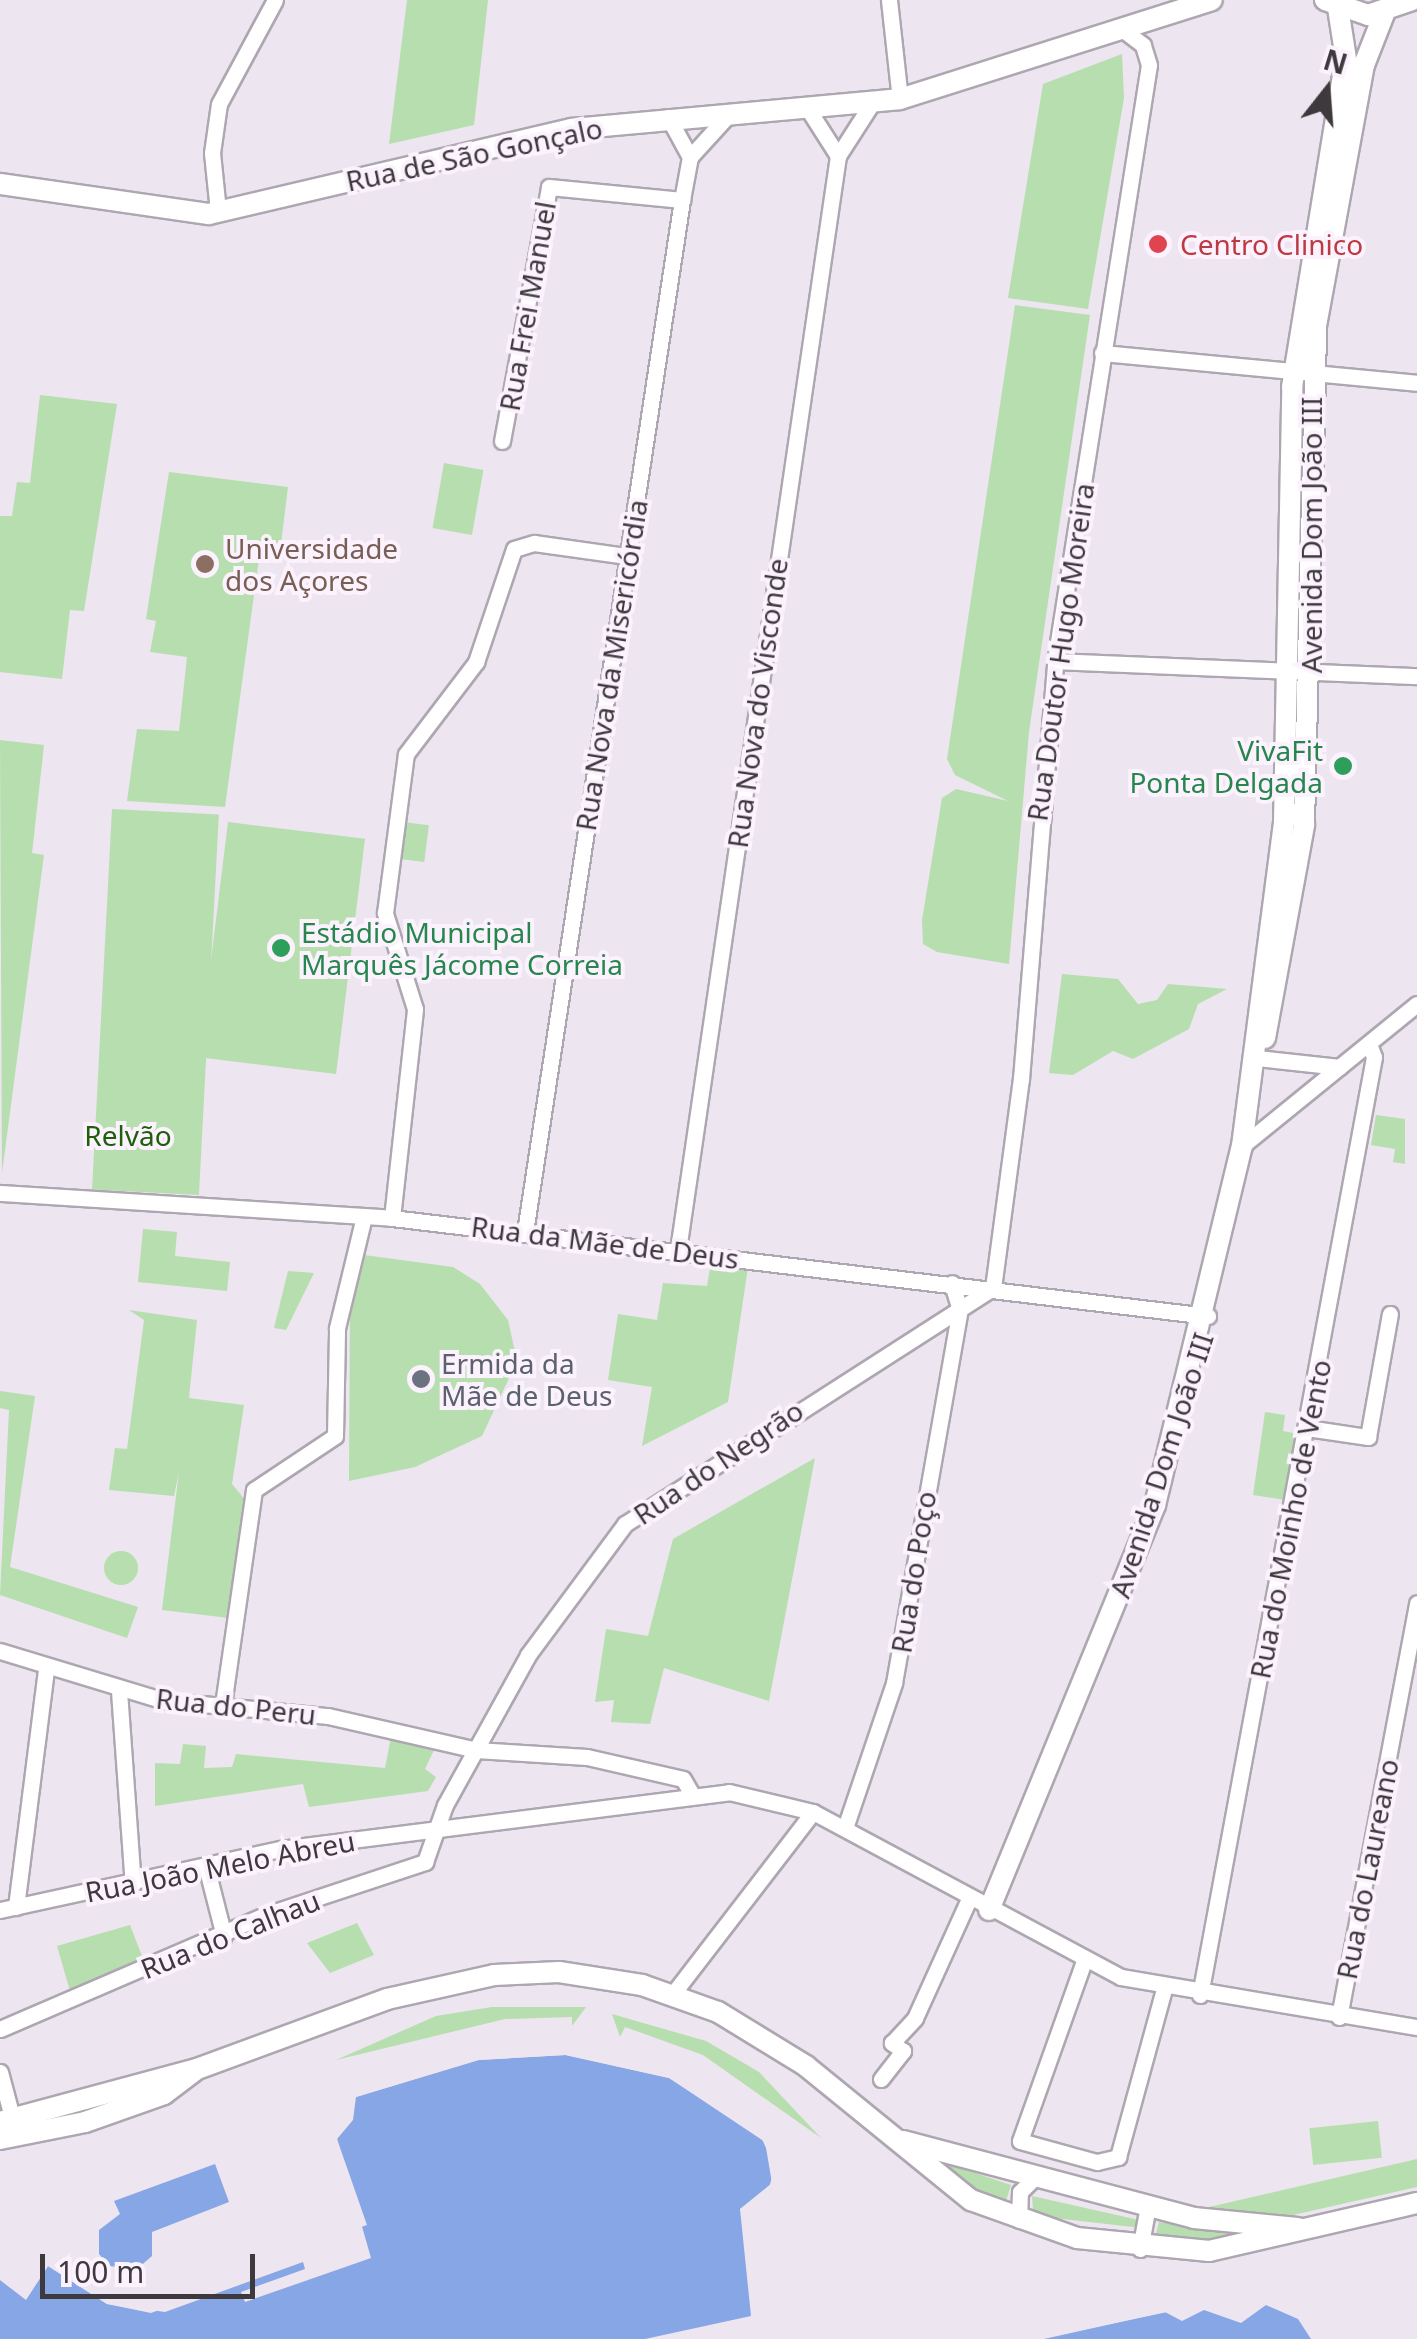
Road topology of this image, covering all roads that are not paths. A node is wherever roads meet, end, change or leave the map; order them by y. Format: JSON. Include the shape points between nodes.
{"nodes":[{"id":1,"x":275,"y":0,"type":"edge"},
{"id":2,"x":889,"y":0,"type":"edge"},
{"id":3,"x":1212,"y":0,"type":"edge"},
{"id":4,"x":1412,"y":0,"type":"edge"},
{"id":5,"x":1177,"y":1,"type":"edge"},
{"id":6,"x":1332,"y":4,"type":"edge"},
{"id":7,"x":1384,"y":14,"type":"junction"},
{"id":8,"x":1122,"y":29,"type":"junction"},
{"id":9,"x":900,"y":99,"type":"junction"},
{"id":10,"x":872,"y":103,"type":"junction"},
{"id":11,"x":808,"y":109,"type":"junction"},
{"id":12,"x":730,"y":113,"type":"junction"},
{"id":13,"x":668,"y":117,"type":"junction"},
{"id":14,"x":838,"y":156,"type":"junction"},
{"id":15,"x":690,"y":157,"type":"junction"},
{"id":16,"x":0,"y":184,"type":"edge"},
{"id":17,"x":682,"y":200,"type":"junction"},
{"id":18,"x":218,"y":211,"type":"junction"},
{"id":19,"x":1102,"y":353,"type":"junction"},
{"id":20,"x":1302,"y":373,"type":"junction"},
{"id":21,"x":1417,"y":383,"type":"edge"},
{"id":22,"x":502,"y":440,"type":"dead end"},
{"id":23,"x":627,"y":556,"type":"junction"},
{"id":24,"x":1055,"y":661,"type":"junction"},
{"id":25,"x":1301,"y":671,"type":"junction"},
{"id":26,"x":1417,"y":676,"type":"edge"},
{"id":27,"x":1417,"y":1004,"type":"edge"},
{"id":28,"x":1369,"y":1044,"type":"junction"},
{"id":29,"x":1257,"y":1058,"type":"junction"},
{"id":30,"x":1340,"y":1067,"type":"junction"},
{"id":31,"x":1242,"y":1146,"type":"junction"},
{"id":32,"x":0,"y":1193,"type":"edge"},
{"id":33,"x":364,"y":1216,"type":"junction"},
{"id":34,"x":392,"y":1218,"type":"junction"},
{"id":35,"x":525,"y":1232,"type":"junction"},
{"id":36,"x":678,"y":1250,"type":"junction"},
{"id":37,"x":952,"y":1283,"type":"junction"},
{"id":38,"x":993,"y":1288,"type":"junction"},
{"id":39,"x":960,"y":1310,"type":"junction"},
{"id":40,"x":1390,"y":1314,"type":"dead end"},
{"id":41,"x":1208,"y":1316,"type":"junction"},
{"id":42,"x":1307,"y":1428,"type":"junction"},
{"id":43,"x":1417,"y":1603,"type":"edge"},
{"id":44,"x":0,"y":1651,"type":"edge"},
{"id":45,"x":46,"y":1669,"type":"junction"},
{"id":46,"x":119,"y":1691,"type":"junction"},
{"id":47,"x":223,"y":1705,"type":"junction"},
{"id":48,"x":476,"y":1750,"type":"junction"},
{"id":49,"x":691,"y":1792,"type":"junction"},
{"id":50,"x":813,"y":1812,"type":"junction"},
{"id":51,"x":440,"y":1825,"type":"junction"},
{"id":52,"x":845,"y":1828,"type":"junction"},
{"id":53,"x":206,"y":1866,"type":"junction"},
{"id":54,"x":133,"y":1884,"type":"junction"},
{"id":55,"x":969,"y":1899,"type":"junction"},
{"id":56,"x":8,"y":1909,"type":"edge"},
{"id":57,"x":989,"y":1910,"type":"junction"},
{"id":58,"x":224,"y":1936,"type":"junction"},
{"id":59,"x":1084,"y":1960,"type":"junction"},
{"id":60,"x":1164,"y":1989,"type":"junction"},
{"id":61,"x":672,"y":1995,"type":"junction"},
{"id":62,"x":1200,"y":1995,"type":"junction"},
{"id":63,"x":1339,"y":2017,"type":"junction"},
{"id":64,"x":1417,"y":2027,"type":"edge"},
{"id":65,"x":0,"y":2028,"type":"edge"},
{"id":66,"x":197,"y":2069,"type":"junction"},
{"id":67,"x":0,"y":2072,"type":"edge"},
{"id":68,"x":881,"y":2079,"type":"dead end"},
{"id":69,"x":6,"y":2120,"type":"edge"},
{"id":70,"x":9,"y":2139,"type":"edge"},
{"id":71,"x":899,"y":2140,"type":"junction"},
{"id":72,"x":1032,"y":2180,"type":"junction"},
{"id":73,"x":1417,"y":2203,"type":"edge"},
{"id":74,"x":1148,"y":2206,"type":"junction"},
{"id":75,"x":1019,"y":2220,"type":"junction"},
{"id":76,"x":1300,"y":2228,"type":"junction"},
{"id":77,"x":1140,"y":2250,"type":"junction"}],
"edges":[{"from":1,"to":18,"type":"street","via":[[219,104],[212,152]]},
{"from":2,"to":9,"type":"street"},
{"from":3,"to":8,"type":"main road","name":"Rua de São Gonçalo"},
{"from":4,"to":7,"type":"main road"},
{"from":5,"to":8,"type":"main road","name":"Rua de São Gonçalo"},
{"from":6,"to":7,"type":"main road"},
{"from":6,"to":20,"type":"main road","name":"Avenida Dom João III","via":[[1346,59]]},
{"from":7,"to":20,"type":"main road","name":"Avenida Dom João III"},
{"from":8,"to":9,"type":"main road","name":"Rua de São Gonçalo"},
{"from":8,"to":19,"type":"street","name":"Rua Doutor Hugo Moreira","via":[[1149,65]]},
{"from":9,"to":10,"type":"main road","name":"Rua de São Gonçalo"},
{"from":10,"to":11,"type":"main road","name":"Rua de São Gonçalo"},
{"from":10,"to":14,"type":"street","name":"Rua Nova do Visconde"},
{"from":11,"to":12,"type":"main road","name":"Rua de São Gonçalo"},
{"from":11,"to":14,"type":"street"},
{"from":12,"to":13,"type":"main road","name":"Rua de São Gonçalo"},
{"from":12,"to":15,"type":"street"},
{"from":13,"to":15,"type":"street"},
{"from":13,"to":18,"type":"main road","name":"Rua de São Gonçalo","via":[[511,141]]},
{"from":14,"to":36,"type":"street","name":"Rua Nova do Visconde"},
{"from":15,"to":17,"type":"street","name":"Rua Nova da Misericórdia"},
{"from":16,"to":18,"type":"main road","name":"Rua de São Gonçalo","via":[[155,212]]},
{"from":17,"to":22,"type":"street","name":"Rua Frei Manuel","via":[[550,187]]},
{"from":17,"to":23,"type":"street","name":"Rua Nova da Misericórdia"},
{"from":19,"to":20,"type":"street"},
{"from":19,"to":24,"type":"street","name":"Rua Doutor Hugo Moreira"},
{"from":20,"to":21,"type":"street"},
{"from":20,"to":25,"type":"main road","name":"Avenida Dom João III"},
{"from":23,"to":34,"type":"street","via":[[534,542],[514,550],[476,662],[406,754],[385,913],[415,1009]]},
{"from":23,"to":35,"type":"street","name":"Rua Nova da Misericórdia"},
{"from":24,"to":25,"type":"street"},
{"from":24,"to":38,"type":"street","name":"Rua Doutor Hugo Moreira","via":[[1021,1079]]},
{"from":25,"to":26,"type":"street"},
{"from":25,"to":29,"type":"main road","name":"Avenida Dom João III","via":[[1294,917]]},
{"from":27,"to":28,"type":"street"},
{"from":28,"to":30,"type":"street"},
{"from":28,"to":42,"type":"street","name":"Rua do Moinho de Vento","via":[[1374,1058]]},
{"from":29,"to":30,"type":"street"},
{"from":29,"to":31,"type":"main road","name":"Avenida Dom João III"},
{"from":30,"to":31,"type":"street"},
{"from":31,"to":41,"type":"main road","name":"Avenida Dom João III"},
{"from":32,"to":33,"type":"street","name":"Rua da Mãe de Deus"},
{"from":33,"to":34,"type":"street","name":"Rua da Mãe de Deus"},
{"from":33,"to":47,"type":"street","via":[[337,1328],[335,1436],[254,1490]]},
{"from":34,"to":35,"type":"street","name":"Rua da Mãe de Deus"},
{"from":35,"to":36,"type":"street","name":"Rua da Mãe de Deus"},
{"from":36,"to":37,"type":"street","name":"Rua da Mãe de Deus"},
{"from":37,"to":38,"type":"street","name":"Rua da Mãe de Deus"},
{"from":37,"to":39,"type":"street"},
{"from":38,"to":39,"type":"street","name":"Rua do Negrão"},
{"from":38,"to":41,"type":"street","name":"Rua da Mãe de Deus"},
{"from":39,"to":48,"type":"street","name":"Rua do Negrão","via":[[635,1514],[528,1655]]},
{"from":39,"to":52,"type":"street","name":"Rua do Poço","via":[[894,1683]]},
{"from":40,"to":42,"type":"street","via":[[1368,1437]]},
{"from":41,"to":57,"type":"main road","name":"Avenida Dom João III","via":[[1137,1553]]},
{"from":42,"to":62,"type":"street","name":"Rua do Moinho de Vento"},
{"from":43,"to":63,"type":"street","name":"Rua do Laureano"},
{"from":44,"to":45,"type":"street","name":"Rua do Peru"},
{"from":45,"to":46,"type":"street","name":"Rua do Peru"},
{"from":45,"to":56,"type":"street"},
{"from":46,"to":47,"type":"street","name":"Rua do Peru"},
{"from":46,"to":54,"type":"street"},
{"from":47,"to":48,"type":"street","name":"Rua do Peru","via":[[328,1716]]},
{"from":48,"to":49,"type":"street","name":"Rua do Peru","via":[[587,1758],[683,1779]]},
{"from":48,"to":51,"type":"street","name":"Rua do Negrão"},
{"from":49,"to":50,"type":"street","via":[[768,1797]]},
{"from":49,"to":51,"type":"street","name":"Rua João Melo Abreu"},
{"from":50,"to":52,"type":"street"},
{"from":50,"to":61,"type":"street"},
{"from":51,"to":53,"type":"street","name":"Rua João Melo Abreu"},
{"from":51,"to":58,"type":"street","name":"Rua do Calhau","via":[[425,1862],[410,1871]]},
{"from":52,"to":55,"type":"street"},
{"from":53,"to":54,"type":"street","name":"Rua João Melo Abreu"},
{"from":53,"to":58,"type":"street"},
{"from":54,"to":56,"type":"street","name":"Rua João Melo Abreu"},
{"from":55,"to":57,"type":"street"},
{"from":55,"to":68,"type":"street","via":[[915,2018],[892,2042],[903,2051]]},
{"from":57,"to":59,"type":"street"},
{"from":58,"to":65,"type":"street","name":"Rua do Calhau"},
{"from":59,"to":60,"type":"street"},
{"from":59,"to":60,"type":"street","via":[[1020,2141],[1097,2162],[1118,2157]]},
{"from":60,"to":62,"type":"street"},
{"from":61,"to":66,"type":"main road","via":[[572,1974],[494,1974],[387,1998]]},
{"from":61,"to":71,"type":"main road","via":[[764,2037]]},
{"from":62,"to":63,"type":"street"},
{"from":63,"to":64,"type":"street"},
{"from":66,"to":69,"type":"main road"},
{"from":66,"to":70,"type":"main road","via":[[164,2094]]},
{"from":67,"to":69,"type":"street"},
{"from":71,"to":72,"type":"main road"},
{"from":71,"to":75,"type":"main road","via":[[928,2172]]},
{"from":72,"to":74,"type":"main road"},
{"from":72,"to":75,"type":"street","via":[[1020,2192]]},
{"from":73,"to":76,"type":"main road"},
{"from":74,"to":76,"type":"main road"},
{"from":74,"to":77,"type":"street"},
{"from":75,"to":77,"type":"main road"},
{"from":76,"to":77,"type":"main road","via":[[1243,2247]]}]}
